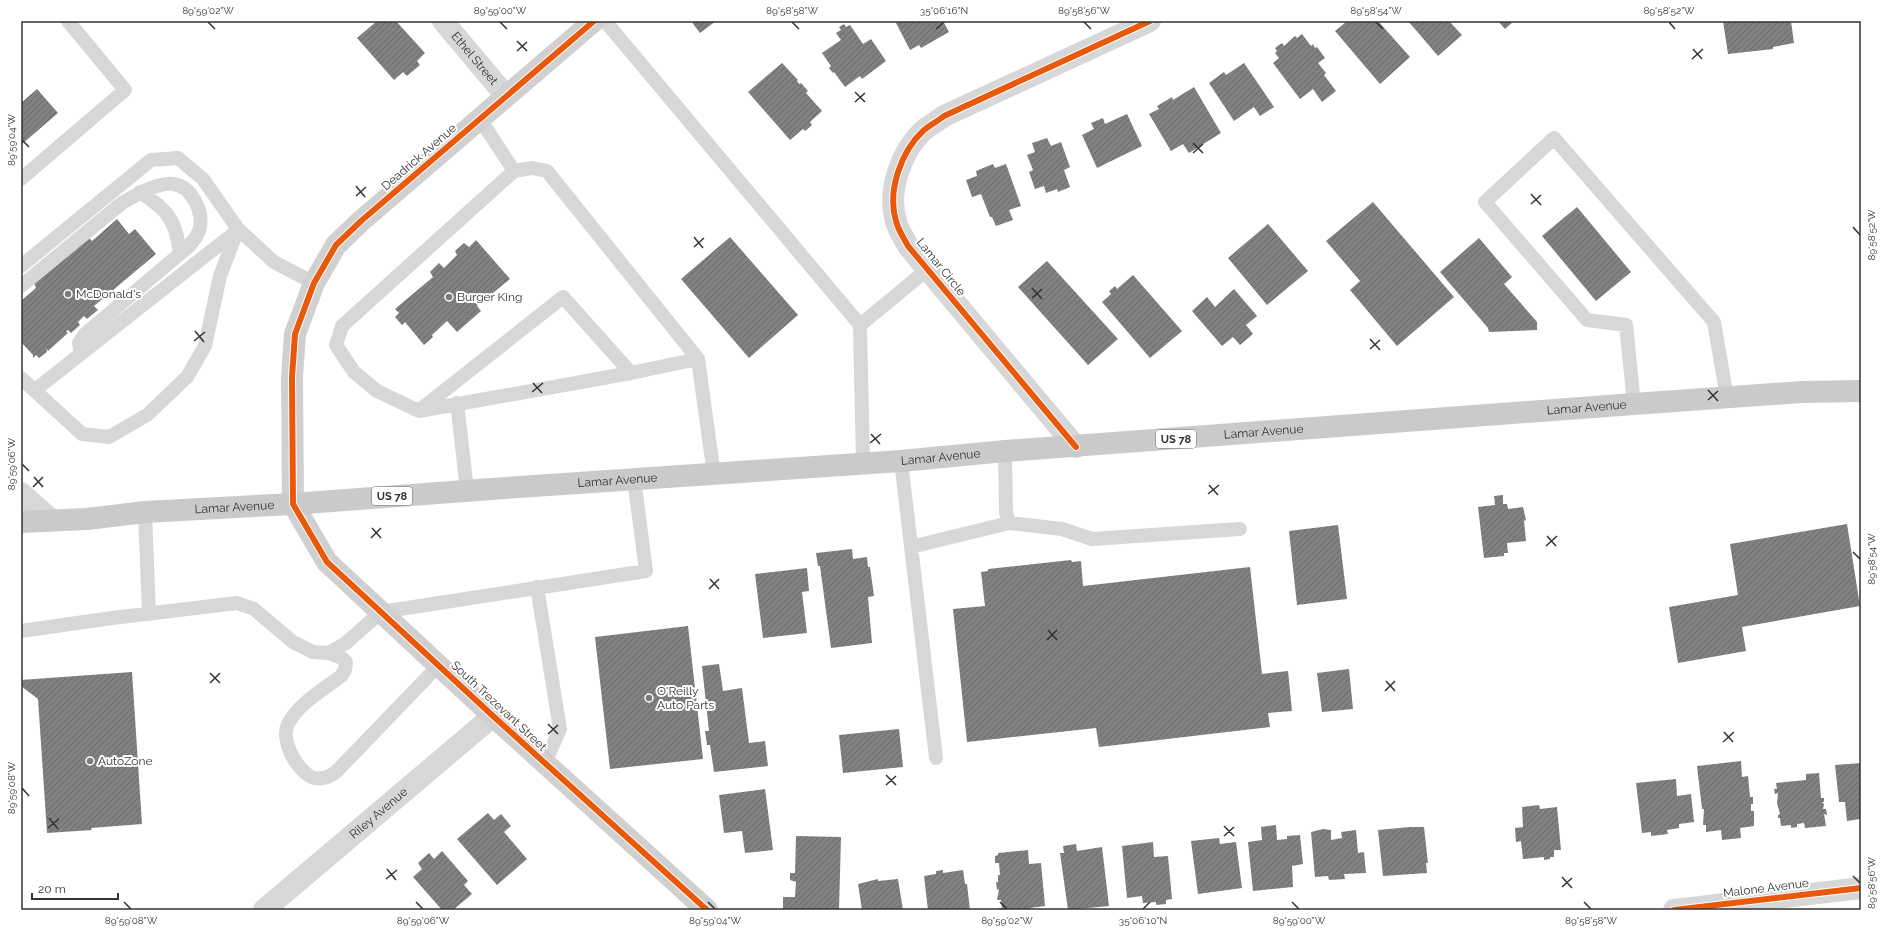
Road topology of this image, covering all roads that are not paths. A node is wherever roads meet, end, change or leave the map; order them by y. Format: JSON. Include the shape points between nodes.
{"nodes":[{"id":1,"x":68,"y":21,"type":"edge"},
{"id":2,"x":443,"y":21,"type":"edge"},
{"id":3,"x":594,"y":21,"type":"edge"},
{"id":4,"x":605,"y":21,"type":"edge"},
{"id":5,"x":1150,"y":21,"type":"edge"},
{"id":6,"x":506,"y":96,"type":"junction"},
{"id":7,"x":480,"y":119,"type":"junction"},
{"id":8,"x":514,"y":171,"type":"junction"},
{"id":9,"x":21,"y":179,"type":"edge"},
{"id":10,"x":140,"y":192,"type":"junction"},
{"id":11,"x":238,"y":229,"type":"junction"},
{"id":12,"x":180,"y":254,"type":"junction"},
{"id":13,"x":21,"y":266,"type":"edge"},
{"id":14,"x":928,"y":270,"type":"junction"},
{"id":15,"x":314,"y":283,"type":"junction"},
{"id":16,"x":21,"y":286,"type":"edge"},
{"id":17,"x":860,"y":325,"type":"junction"},
{"id":18,"x":81,"y":354,"type":"junction"},
{"id":19,"x":698,"y":359,"type":"junction"},
{"id":20,"x":631,"y":373,"type":"junction"},
{"id":21,"x":21,"y":378,"type":"edge"},
{"id":22,"x":35,"y":390,"type":"junction"},
{"id":23,"x":1861,"y":391,"type":"edge"},
{"id":24,"x":1727,"y":398,"type":"junction"},
{"id":25,"x":457,"y":403,"type":"junction"},
{"id":26,"x":1634,"y":404,"type":"junction"},
{"id":27,"x":419,"y":411,"type":"junction"},
{"id":28,"x":1076,"y":447,"type":"junction"},
{"id":29,"x":1005,"y":451,"type":"junction"},
{"id":30,"x":901,"y":461,"type":"junction"},
{"id":31,"x":863,"y":463,"type":"junction"},
{"id":32,"x":714,"y":475,"type":"junction"},
{"id":33,"x":634,"y":479,"type":"junction"},
{"id":34,"x":467,"y":490,"type":"junction"},
{"id":35,"x":21,"y":493,"type":"edge"},
{"id":36,"x":293,"y":504,"type":"junction"},
{"id":37,"x":145,"y":512,"type":"junction"},
{"id":38,"x":50,"y":520,"type":"junction"},
{"id":39,"x":21,"y":522,"type":"edge"},
{"id":40,"x":1009,"y":523,"type":"junction"},
{"id":41,"x":1240,"y":529,"type":"dead end"},
{"id":42,"x":911,"y":547,"type":"junction"},
{"id":43,"x":537,"y":587,"type":"junction"},
{"id":44,"x":381,"y":612,"type":"junction"},
{"id":45,"x":149,"y":614,"type":"junction"},
{"id":46,"x":21,"y":631,"type":"edge"},
{"id":47,"x":328,"y":653,"type":"junction"},
{"id":48,"x":439,"y":665,"type":"junction"},
{"id":49,"x":493,"y":716,"type":"junction"},
{"id":50,"x":936,"y":758,"type":"dead end"},
{"id":51,"x":545,"y":763,"type":"junction"},
{"id":52,"x":1861,"y":888,"type":"edge"},
{"id":53,"x":264,"y":910,"type":"edge"},
{"id":54,"x":707,"y":910,"type":"edge"},
{"id":55,"x":1674,"y":910,"type":"edge"}],
"edges":[{"from":1,"to":9,"type":"lane","via":[[125,90]]},
{"from":2,"to":6,"type":"street","name":"Ethel Street"},
{"from":3,"to":6,"type":"street","name":"Deadrick Avenue"},
{"from":4,"to":17,"type":"lane"},
{"from":5,"to":14,"type":"street","name":"Lamar Circle","via":[[944,116],[923,131],[897,174],[892,196],[896,222],[908,246]]},
{"from":6,"to":7,"type":"street","name":"Deadrick Avenue"},
{"from":7,"to":8,"type":"lane"},
{"from":7,"to":15,"type":"street","name":"Deadrick Avenue","via":[[336,245]]},
{"from":8,"to":19,"type":"lane","via":[[532,168],[547,171]]},
{"from":8,"to":27,"type":"lane","via":[[342,326],[336,345],[354,372],[377,390]]},
{"from":10,"to":12,"type":"lane","via":[[168,213],[178,235]]},
{"from":10,"to":12,"type":"lane","via":[[173,184],[187,191],[194,200],[199,210],[200,226],[197,236]]},
{"from":10,"to":16,"type":"lane","via":[[122,203]]},
{"from":11,"to":13,"type":"lane","via":[[203,179],[178,158],[151,160]]},
{"from":11,"to":15,"type":"lane","via":[[274,262]]},
{"from":11,"to":18,"type":"lane"},
{"from":11,"to":22,"type":"lane","via":[[220,276],[205,346],[187,377],[147,415],[109,437],[82,434]]},
{"from":12,"to":18,"type":"lane","via":[[85,334],[79,343]]},
{"from":14,"to":17,"type":"lane"},
{"from":14,"to":28,"type":"street","name":"Lamar Circle"},
{"from":15,"to":36,"type":"street","name":"Deadrick Avenue","via":[[295,334],[292,376]]},
{"from":17,"to":31,"type":"lane"},
{"from":18,"to":22,"type":"lane"},
{"from":19,"to":20,"type":"lane"},
{"from":19,"to":32,"type":"lane"},
{"from":20,"to":25,"type":"lane"},
{"from":20,"to":27,"type":"lane","via":[[562,297]]},
{"from":21,"to":22,"type":"lane"},
{"from":23,"to":24,"type":"main road","name":"Lamar Avenue","number":"US 78","via":[[1802,392]]},
{"from":24,"to":26,"type":"main road","name":"Lamar Avenue","number":"US 78"},
{"from":24,"to":26,"type":"lane","via":[[1714,322],[1554,138],[1485,202],[1587,320],[1626,325]]},
{"from":25,"to":27,"type":"lane"},
{"from":25,"to":34,"type":"lane"},
{"from":26,"to":28,"type":"main road","name":"Lamar Avenue","number":"US 78"},
{"from":28,"to":29,"type":"main road","name":"Lamar Avenue","number":"US 78"},
{"from":29,"to":30,"type":"main road","name":"Lamar Avenue","number":"US 78"},
{"from":29,"to":40,"type":"lane","via":[[1006,512]]},
{"from":30,"to":31,"type":"main road","name":"Lamar Avenue","number":"US 78"},
{"from":30,"to":42,"type":"lane"},
{"from":31,"to":32,"type":"main road","name":"Lamar Avenue","number":"US 78"},
{"from":32,"to":33,"type":"main road","name":"Lamar Avenue","number":"US 78"},
{"from":33,"to":34,"type":"main road","name":"Lamar Avenue","number":"US 78"},
{"from":33,"to":43,"type":"lane","via":[[646,571]]},
{"from":34,"to":36,"type":"main road","name":"Lamar Avenue","number":"US 78"},
{"from":35,"to":38,"type":"street"},
{"from":36,"to":37,"type":"main road","name":"Lamar Avenue","number":"US 78"},
{"from":36,"to":44,"type":"street","name":"South Trezevant Street","via":[[327,562]]},
{"from":37,"to":38,"type":"main road","name":"Lamar Avenue","number":"US 78","via":[[87,519]]},
{"from":37,"to":45,"type":"lane"},
{"from":38,"to":39,"type":"main road","name":"Lamar Avenue","number":"US 78"},
{"from":40,"to":41,"type":"lane","via":[[1062,529],[1092,539]]},
{"from":40,"to":42,"type":"lane"},
{"from":42,"to":50,"type":"lane"},
{"from":43,"to":44,"type":"lane"},
{"from":43,"to":51,"type":"lane","via":[[560,729]]},
{"from":44,"to":47,"type":"lane","via":[[346,643]]},
{"from":44,"to":48,"type":"street","name":"South Trezevant Street"},
{"from":45,"to":46,"type":"lane"},
{"from":45,"to":47,"type":"lane","via":[[237,603],[254,608],[293,642],[313,652]]},
{"from":47,"to":48,"type":"lane","via":[[346,662],[345,670],[341,676],[304,704],[288,724],[286,739],[291,755],[314,778],[329,778],[337,771]]},
{"from":48,"to":49,"type":"street","name":"South Trezevant Street"},
{"from":49,"to":51,"type":"street","name":"South Trezevant Street"},
{"from":49,"to":53,"type":"street","name":"Riley Avenue"},
{"from":51,"to":54,"type":"street","name":"South Trezevant Street"},
{"from":52,"to":55,"type":"street","name":"Malone Avenue"}]}
